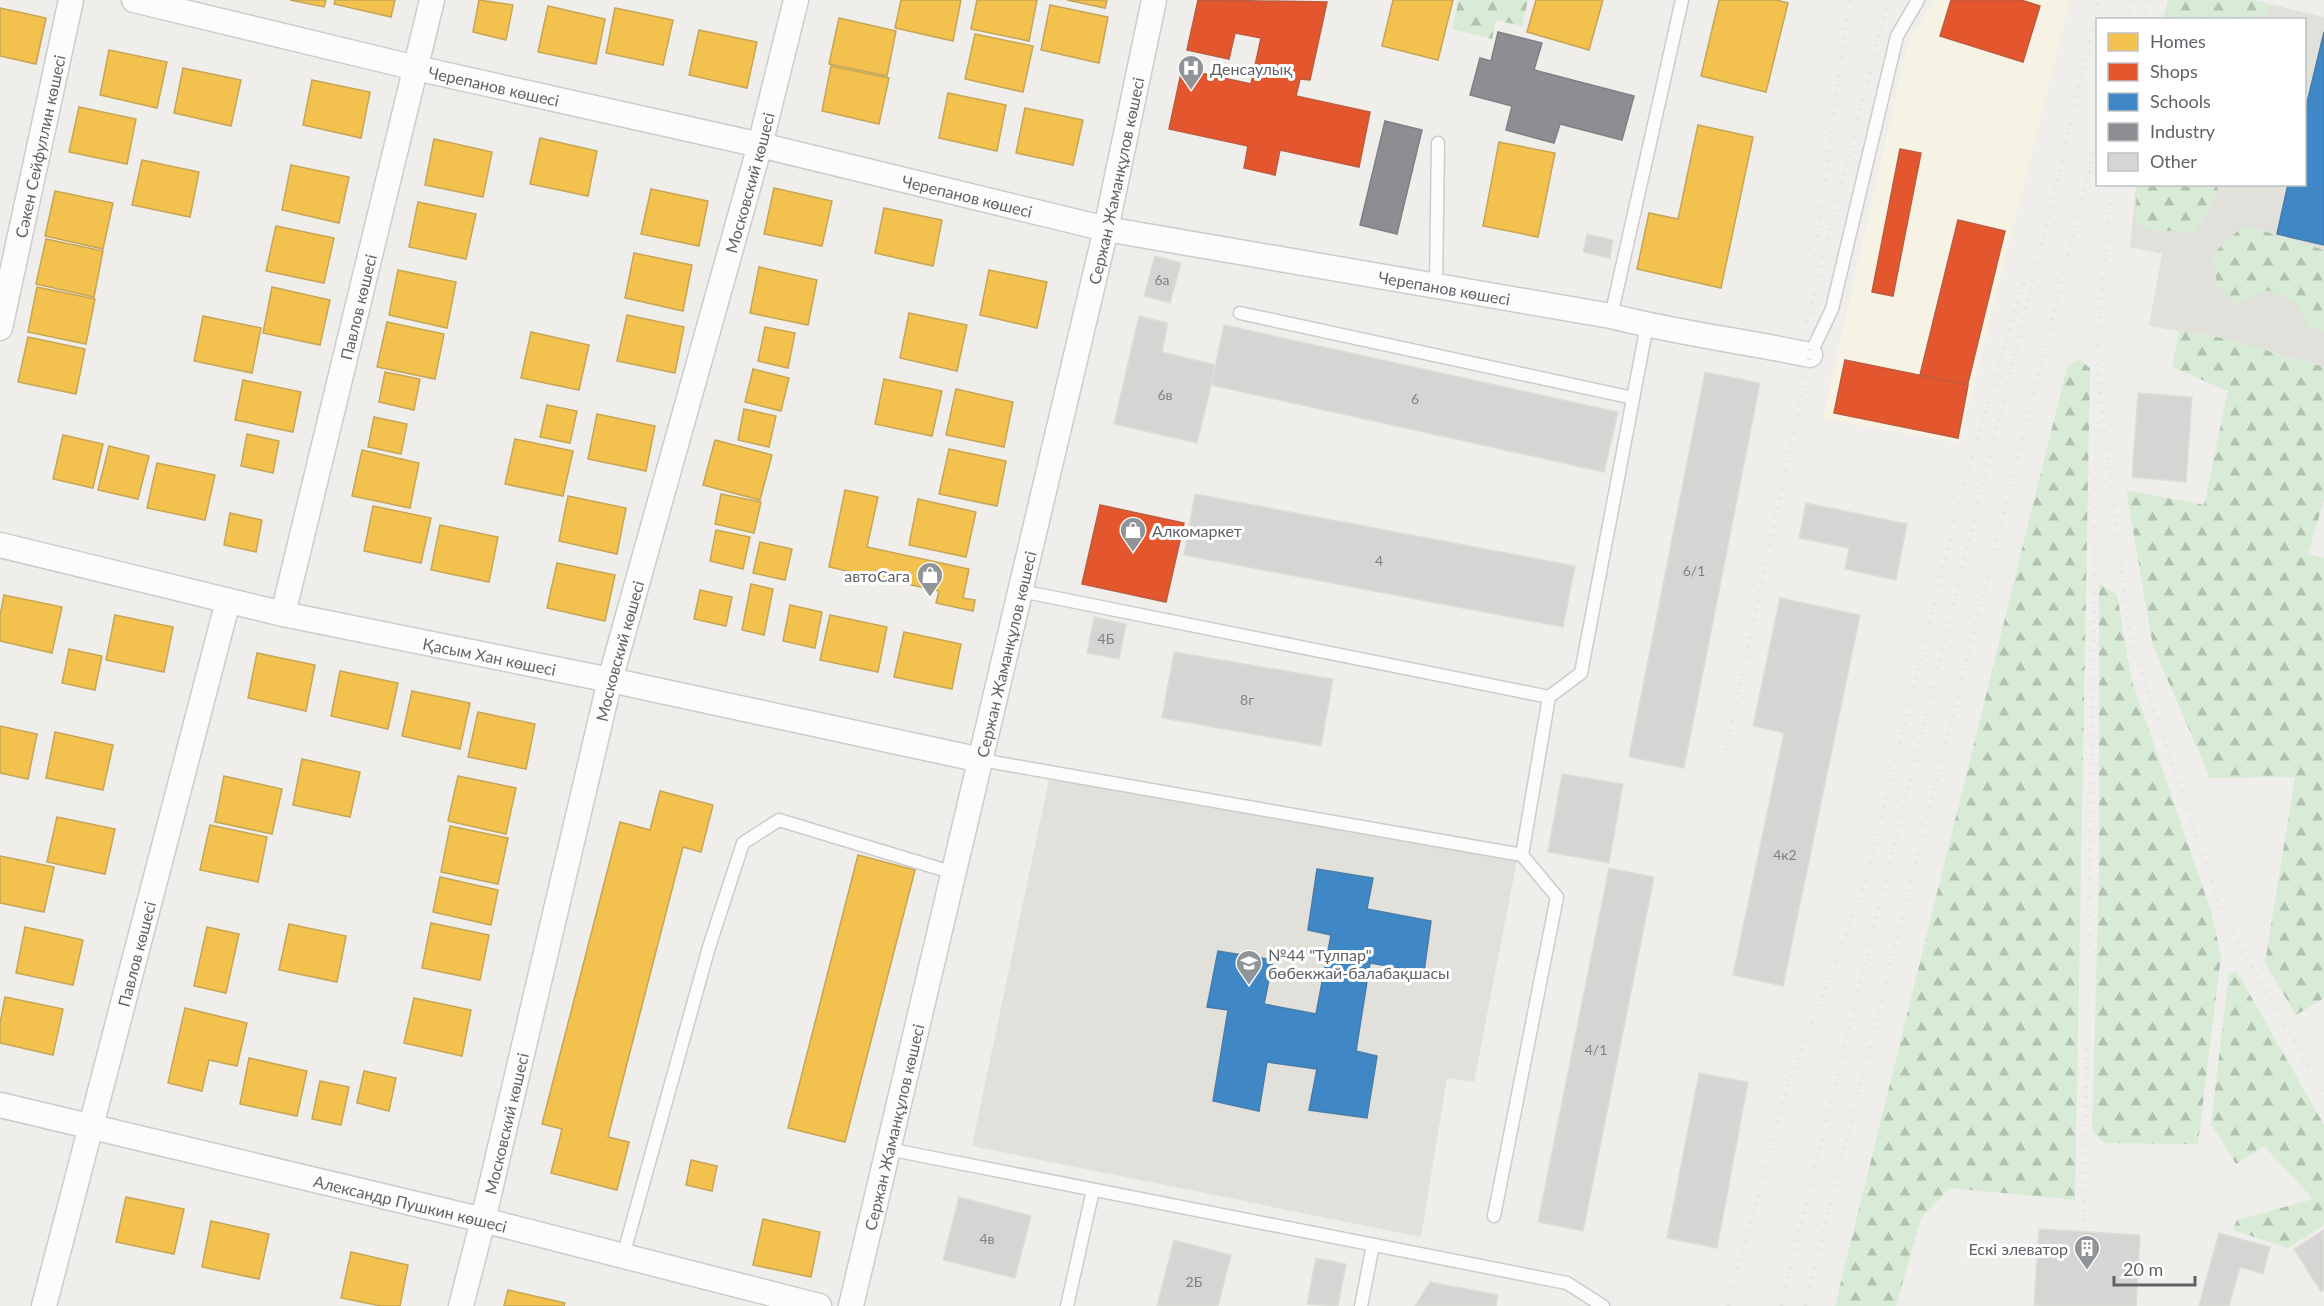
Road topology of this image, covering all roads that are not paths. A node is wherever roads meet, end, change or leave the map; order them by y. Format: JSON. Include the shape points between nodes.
{"nodes":[{"id":1,"x":71,"y":0,"type":"edge"},
{"id":2,"x":134,"y":0,"type":"edge"},
{"id":3,"x":432,"y":0,"type":"edge"},
{"id":4,"x":796,"y":0,"type":"edge"},
{"id":5,"x":1154,"y":0,"type":"edge"},
{"id":6,"x":1682,"y":0,"type":"edge"},
{"id":7,"x":1918,"y":0,"type":"edge"},
{"id":8,"x":416,"y":68,"type":"junction"},
{"id":9,"x":1438,"y":143,"type":"dead end"},
{"id":10,"x":760,"y":145,"type":"junction"},
{"id":11,"x":1106,"y":229,"type":"junction"},
{"id":12,"x":1436,"y":286,"type":"junction"},
{"id":13,"x":1240,"y":313,"type":"dead end"},
{"id":14,"x":1611,"y":316,"type":"junction"},
{"id":15,"x":1647,"y":325,"type":"junction"},
{"id":16,"x":0,"y":328,"type":"edge"},
{"id":17,"x":1810,"y":355,"type":"joint"},
{"id":18,"x":1634,"y":398,"type":"junction"},
{"id":19,"x":0,"y":545,"type":"edge"},
{"id":20,"x":1021,"y":591,"type":"junction"},
{"id":21,"x":228,"y":601,"type":"junction"},
{"id":22,"x":283,"y":614,"type":"junction"},
{"id":23,"x":610,"y":680,"type":"junction"},
{"id":24,"x":1549,"y":697,"type":"junction"},
{"id":25,"x":981,"y":760,"type":"junction"},
{"id":26,"x":1522,"y":855,"type":"junction"},
{"id":27,"x":954,"y":873,"type":"junction"},
{"id":28,"x":0,"y":1105,"type":"edge"},
{"id":29,"x":91,"y":1128,"type":"junction"},
{"id":30,"x":888,"y":1149,"type":"junction"},
{"id":31,"x":1093,"y":1190,"type":"junction"},
{"id":32,"x":1494,"y":1216,"type":"dead end"},
{"id":33,"x":483,"y":1220,"type":"junction"},
{"id":34,"x":1373,"y":1245,"type":"junction"},
{"id":35,"x":623,"y":1256,"type":"junction"},
{"id":36,"x":44,"y":1306,"type":"edge"},
{"id":37,"x":461,"y":1306,"type":"edge"},
{"id":38,"x":819,"y":1306,"type":"edge"},
{"id":39,"x":851,"y":1306,"type":"edge"},
{"id":40,"x":1067,"y":1306,"type":"edge"},
{"id":41,"x":1361,"y":1306,"type":"edge"},
{"id":42,"x":1603,"y":1306,"type":"edge"}],
"edges":[{"from":1,"to":16,"type":"street","name":"Сәкен Сейфуллин көшесі"},
{"from":2,"to":8,"type":"street","name":"Черепанов көшесі"},
{"from":3,"to":8,"type":"street","name":"Павлов көшесі"},
{"from":4,"to":10,"type":"street","name":"Московский көшесі"},
{"from":5,"to":11,"type":"street","name":"Сержан Жаманқұлов көшесі"},
{"from":6,"to":14,"type":"lane"},
{"from":7,"to":17,"type":"lane","via":[[1897,36],[1832,309]]},
{"from":8,"to":10,"type":"street","name":"Черепанов көшесі"},
{"from":8,"to":22,"type":"street","name":"Павлов көшесі"},
{"from":9,"to":12,"type":"lane"},
{"from":10,"to":11,"type":"street","name":"Черепанов көшесі"},
{"from":10,"to":23,"type":"street","name":"Московский көшесі"},
{"from":11,"to":12,"type":"street","name":"Черепанов көшесі"},
{"from":11,"to":20,"type":"street","name":"Сержан Жаманқұлов көшесі"},
{"from":12,"to":14,"type":"street","name":"Черепанов көшесі"},
{"from":13,"to":18,"type":"lane"},
{"from":14,"to":15,"type":"street","name":"Черепанов көшесі"},
{"from":15,"to":17,"type":"street","name":"Черепанов көшесі"},
{"from":15,"to":18,"type":"lane"},
{"from":18,"to":24,"type":"lane","via":[[1581,673]]},
{"from":19,"to":21,"type":"street","name":"Қасым Хан көшесі"},
{"from":20,"to":24,"type":"lane"},
{"from":20,"to":25,"type":"street","name":"Сержан Жаманқұлов көшесі"},
{"from":21,"to":22,"type":"street","name":"Қасым Хан көшесі"},
{"from":21,"to":29,"type":"street","name":"Павлов көшесі"},
{"from":22,"to":23,"type":"street","name":"Қасым Хан көшесі"},
{"from":23,"to":25,"type":"street","name":"Қасым Хан көшесі"},
{"from":23,"to":33,"type":"street","name":"Московский көшесі"},
{"from":24,"to":26,"type":"lane"},
{"from":25,"to":26,"type":"lane"},
{"from":25,"to":27,"type":"street","name":"Сержан Жаманқұлов көшесі"},
{"from":26,"to":32,"type":"lane","via":[[1557,897]]},
{"from":27,"to":30,"type":"street","name":"Сержан Жаманқұлов көшесі"},
{"from":27,"to":35,"type":"lane","via":[[779,820],[743,843],[709,947]]},
{"from":28,"to":29,"type":"street","name":"Александр Пушкин көшесі"},
{"from":29,"to":33,"type":"street","name":"Александр Пушкин көшесі"},
{"from":29,"to":36,"type":"street","name":"Павлов көшесі"},
{"from":30,"to":31,"type":"lane"},
{"from":30,"to":39,"type":"street","name":"Сержан Жаманқұлов көшесі"},
{"from":31,"to":34,"type":"lane"},
{"from":31,"to":40,"type":"lane"},
{"from":33,"to":35,"type":"street","name":"Александр Пушкин көшесі"},
{"from":33,"to":37,"type":"street","name":"Московский көшесі"},
{"from":34,"to":41,"type":"lane"},
{"from":34,"to":42,"type":"lane","via":[[1567,1284]]},
{"from":35,"to":38,"type":"street","name":"Александр Пушкин көшесі"}]}
